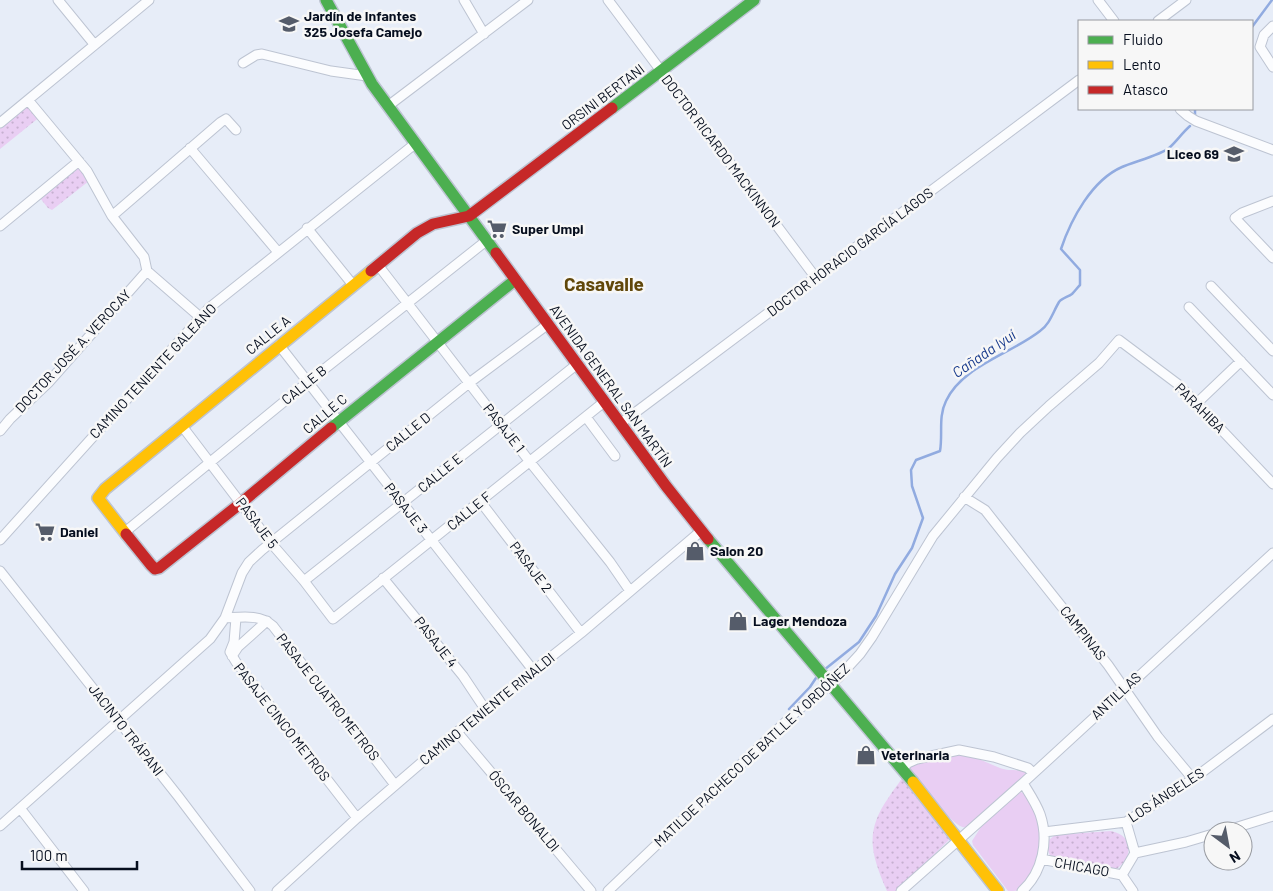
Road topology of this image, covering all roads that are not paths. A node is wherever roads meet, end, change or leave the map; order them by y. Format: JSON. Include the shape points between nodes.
{"nodes":[{"id":1,"x":58,"y":0,"type":"edge"},
{"id":2,"x":149,"y":0,"type":"edge"},
{"id":3,"x":326,"y":0,"type":"edge"},
{"id":4,"x":464,"y":0,"type":"edge"},
{"id":5,"x":528,"y":0,"type":"edge"},
{"id":6,"x":608,"y":0,"type":"edge"},
{"id":7,"x":754,"y":0,"type":"edge"},
{"id":8,"x":1098,"y":0,"type":"edge"},
{"id":9,"x":1186,"y":0,"type":"edge"},
{"id":10,"x":1113,"y":20,"type":"edge"},
{"id":11,"x":1159,"y":20,"type":"edge"},
{"id":12,"x":1273,"y":26,"type":"edge"},
{"id":13,"x":484,"y":34,"type":"junction"},
{"id":14,"x":94,"y":44,"type":"junction"},
{"id":15,"x":243,"y":62,"type":"dead end"},
{"id":16,"x":1273,"y":67,"type":"edge"},
{"id":17,"x":661,"y":71,"type":"junction"},
{"id":18,"x":367,"y":76,"type":"junction"},
{"id":19,"x":1078,"y":81,"type":"edge"},
{"id":20,"x":28,"y":100,"type":"junction"},
{"id":21,"x":388,"y":106,"type":"junction"},
{"id":22,"x":1181,"y":110,"type":"edge"},
{"id":23,"x":0,"y":123,"type":"edge"},
{"id":24,"x":236,"y":130,"type":"dead end"},
{"id":25,"x":416,"y":143,"type":"junction"},
{"id":26,"x":190,"y":148,"type":"junction"},
{"id":27,"x":1273,"y":150,"type":"edge"},
{"id":28,"x":79,"y":161,"type":"junction"},
{"id":29,"x":1273,"y":201,"type":"edge"},
{"id":30,"x":112,"y":216,"type":"junction"},
{"id":31,"x":468,"y":216,"type":"junction"},
{"id":32,"x":0,"y":226,"type":"edge"},
{"id":33,"x":307,"y":228,"type":"junction"},
{"id":34,"x":486,"y":241,"type":"junction"},
{"id":35,"x":278,"y":252,"type":"junction"},
{"id":36,"x":1273,"y":258,"type":"edge"},
{"id":37,"x":378,"y":265,"type":"junction"},
{"id":38,"x":147,"y":271,"type":"junction"},
{"id":39,"x":816,"y":278,"type":"junction"},
{"id":40,"x":514,"y":280,"type":"junction"},
{"id":41,"x":353,"y":285,"type":"junction"},
{"id":42,"x":1211,"y":286,"type":"dead end"},
{"id":43,"x":408,"y":303,"type":"junction"},
{"id":44,"x":1189,"y":307,"type":"dead end"},
{"id":45,"x":200,"y":317,"type":"junction"},
{"id":46,"x":547,"y":325,"type":"junction"},
{"id":47,"x":1119,"y":340,"type":"joint"},
{"id":48,"x":438,"y":342,"type":"junction"},
{"id":49,"x":279,"y":345,"type":"junction"},
{"id":50,"x":1273,"y":351,"type":"edge"},
{"id":51,"x":1241,"y":361,"type":"junction"},
{"id":52,"x":576,"y":365,"type":"junction"},
{"id":53,"x":308,"y":382,"type":"junction"},
{"id":54,"x":469,"y":384,"type":"junction"},
{"id":55,"x":1273,"y":395,"type":"edge"},
{"id":56,"x":604,"y":402,"type":"junction"},
{"id":57,"x":1197,"y":403,"type":"junction"},
{"id":58,"x":586,"y":417,"type":"junction"},
{"id":59,"x":339,"y":421,"type":"junction"},
{"id":60,"x":500,"y":424,"type":"junction"},
{"id":61,"x":620,"y":424,"type":"junction"},
{"id":62,"x":182,"y":426,"type":"junction"},
{"id":63,"x":0,"y":431,"type":"edge"},
{"id":64,"x":615,"y":456,"type":"dead end"},
{"id":65,"x":371,"y":462,"type":"junction"},
{"id":66,"x":530,"y":462,"type":"junction"},
{"id":67,"x":210,"y":463,"type":"junction"},
{"id":68,"x":1273,"y":484,"type":"edge"},
{"id":69,"x":964,"y":497,"type":"junction"},
{"id":70,"x":480,"y":501,"type":"junction"},
{"id":71,"x":241,"y":503,"type":"junction"},
{"id":72,"x":403,"y":503,"type":"junction"},
{"id":73,"x":701,"y":531,"type":"junction"},
{"id":74,"x":125,"y":532,"type":"junction"},
{"id":75,"x":0,"y":540,"type":"edge"},
{"id":76,"x":432,"y":540,"type":"junction"},
{"id":77,"x":271,"y":543,"type":"junction"},
{"id":78,"x":1273,"y":553,"type":"edge"},
{"id":79,"x":0,"y":571,"type":"edge"},
{"id":80,"x":383,"y":578,"type":"junction"},
{"id":81,"x":304,"y":581,"type":"junction"},
{"id":82,"x":630,"y":591,"type":"junction"},
{"id":83,"x":225,"y":618,"type":"junction"},
{"id":84,"x":236,"y":618,"type":"junction"},
{"id":85,"x":333,"y":619,"type":"joint"},
{"id":86,"x":267,"y":621,"type":"junction"},
{"id":87,"x":581,"y":633,"type":"junction"},
{"id":88,"x":232,"y":656,"type":"junction"},
{"id":89,"x":533,"y":670,"type":"junction"},
{"id":90,"x":830,"y":685,"type":"junction"},
{"id":91,"x":1125,"y":688,"type":"junction"},
{"id":92,"x":485,"y":709,"type":"junction"},
{"id":93,"x":1273,"y":719,"type":"edge"},
{"id":94,"x":119,"y":721,"type":"junction"},
{"id":95,"x":457,"y":732,"type":"junction"},
{"id":96,"x":901,"y":769,"type":"junction"},
{"id":97,"x":1033,"y":773,"type":"junction"},
{"id":98,"x":1193,"y":779,"type":"junction"},
{"id":99,"x":1023,"y":783,"type":"junction"},
{"id":100,"x":395,"y":785,"type":"junction"},
{"id":101,"x":20,"y":808,"type":"junction"},
{"id":102,"x":1273,"y":816,"type":"edge"},
{"id":103,"x":357,"y":818,"type":"junction"},
{"id":104,"x":1126,"y":822,"type":"junction"},
{"id":105,"x":1253,"y":822,"type":"edge"},
{"id":106,"x":0,"y":826,"type":"edge"},
{"id":107,"x":1044,"y":832,"type":"junction"},
{"id":108,"x":1203,"y":837,"type":"edge"},
{"id":109,"x":960,"y":839,"type":"junction"},
{"id":110,"x":1135,"y":853,"type":"junction"},
{"id":111,"x":1042,"y":860,"type":"junction"},
{"id":112,"x":1122,"y":875,"type":"junction"},
{"id":113,"x":84,"y":891,"type":"edge"},
{"id":114,"x":250,"y":891,"type":"edge"},
{"id":115,"x":277,"y":891,"type":"edge"},
{"id":116,"x":590,"y":891,"type":"edge"},
{"id":117,"x":608,"y":891,"type":"edge"},
{"id":118,"x":901,"y":891,"type":"edge"},
{"id":119,"x":998,"y":891,"type":"edge"},
{"id":120,"x":1022,"y":891,"type":"edge"},
{"id":121,"x":1133,"y":891,"type":"edge"}],
"edges":[{"from":1,"to":14,"type":"street"},
{"from":2,"to":14,"type":"street"},
{"from":3,"to":18,"type":"street","name":"AVENIDA GENERAL SAN MARTÍN"},
{"from":4,"to":13,"type":"street"},
{"from":5,"to":13,"type":"street"},
{"from":6,"to":17,"type":"street","name":"DOCTOR RICARDO MACKINNON"},
{"from":7,"to":17,"type":"street","name":"ORSINI BERTANI"},
{"from":8,"to":10,"type":"street"},
{"from":9,"to":11,"type":"street"},
{"from":12,"to":16,"type":"street","via":[[1264,35],[1260,47]]},
{"from":13,"to":21,"type":"street"},
{"from":14,"to":20,"type":"street"},
{"from":15,"to":18,"type":"street","via":[[262,54]]},
{"from":17,"to":31,"type":"street","name":"ORSINI BERTANI"},
{"from":17,"to":39,"type":"street","name":"DOCTOR RICARDO MACKINNON"},
{"from":18,"to":21,"type":"street","name":"AVENIDA GENERAL SAN MARTÍN"},
{"from":19,"to":39,"type":"street","name":"DOCTOR HORACIO GARCÍA LAGOS"},
{"from":20,"to":23,"type":"street"},
{"from":20,"to":28,"type":"street"},
{"from":21,"to":25,"type":"street","name":"AVENIDA GENERAL SAN MARTÍN"},
{"from":22,"to":27,"type":"street","via":[[1196,121]]},
{"from":24,"to":26,"type":"street","via":[[226,119]]},
{"from":25,"to":31,"type":"street","name":"AVENIDA GENERAL SAN MARTÍN"},
{"from":25,"to":33,"type":"street","name":"CAMINO TENIENTE GALEANO"},
{"from":26,"to":30,"type":"street"},
{"from":26,"to":35,"type":"street"},
{"from":28,"to":30,"type":"street"},
{"from":28,"to":32,"type":"street"},
{"from":29,"to":36,"type":"street","via":[[1242,212],[1235,218]]},
{"from":30,"to":38,"type":"street","via":[[144,257]]},
{"from":31,"to":34,"type":"street","name":"AVENIDA GENERAL SAN MARTÍN"},
{"from":31,"to":37,"type":"street","name":"CALLE A","via":[[428,226]]},
{"from":33,"to":35,"type":"street","name":"CAMINO TENIENTE GALEANO"},
{"from":33,"to":41,"type":"street"},
{"from":34,"to":40,"type":"street","name":"AVENIDA GENERAL SAN MARTÍN"},
{"from":34,"to":43,"type":"street","name":"CALLE B"},
{"from":35,"to":45,"type":"street","name":"CAMINO TENIENTE GALEANO"},
{"from":37,"to":41,"type":"street","name":"CALLE A"},
{"from":37,"to":43,"type":"street","name":"PASAJE 1"},
{"from":38,"to":45,"type":"street"},
{"from":38,"to":63,"type":"street","name":"DOCTOR JOSÉ A. VEROCAY"},
{"from":39,"to":61,"type":"street","name":"DOCTOR HORACIO GARCÍA LAGOS"},
{"from":40,"to":46,"type":"street","name":"AVENIDA GENERAL SAN MARTÍN"},
{"from":40,"to":48,"type":"street","name":"CALLE C"},
{"from":41,"to":49,"type":"street","name":"CALLE A"},
{"from":42,"to":50,"type":"street"},
{"from":43,"to":48,"type":"street","name":"PASAJE 1"},
{"from":43,"to":53,"type":"street","name":"CALLE B"},
{"from":44,"to":51,"type":"street"},
{"from":45,"to":75,"type":"street","name":"CAMINO TENIENTE GALEANO"},
{"from":46,"to":52,"type":"street","name":"AVENIDA GENERAL SAN MARTÍN"},
{"from":46,"to":54,"type":"street","name":"CALLE D"},
{"from":47,"to":57,"type":"street","name":"PARAHIBA","via":[[1179,385]]},
{"from":47,"to":69,"type":"street","name":"MATILDE PACHECO DE BATLLE Y ORDÓÑEZ","via":[[1099,363],[1020,433]]},
{"from":48,"to":54,"type":"street","name":"PASAJE 1"},
{"from":48,"to":59,"type":"street","name":"CALLE C"},
{"from":49,"to":53,"type":"street","name":"PASAJE 3"},
{"from":49,"to":62,"type":"street","name":"CALLE A"},
{"from":51,"to":55,"type":"street"},
{"from":51,"to":57,"type":"street"},
{"from":52,"to":56,"type":"street","name":"AVENIDA GENERAL SAN MARTÍN"},
{"from":52,"to":60,"type":"street","name":"CALLE E"},
{"from":53,"to":59,"type":"street","name":"PASAJE 3"},
{"from":53,"to":67,"type":"street","name":"CALLE B"},
{"from":54,"to":60,"type":"street","name":"PASAJE 1"},
{"from":54,"to":65,"type":"street","name":"CALLE D"},
{"from":56,"to":58,"type":"street","name":"CALLE F"},
{"from":56,"to":61,"type":"street","name":"AVENIDA GENERAL SAN MARTÍN"},
{"from":57,"to":68,"type":"street","name":"PARAHIBA"},
{"from":58,"to":64,"type":"street"},
{"from":58,"to":66,"type":"street","name":"CALLE F"},
{"from":59,"to":65,"type":"street","name":"PASAJE 3"},
{"from":59,"to":71,"type":"street","name":"CALLE C"},
{"from":60,"to":66,"type":"street","name":"PASAJE 1"},
{"from":60,"to":72,"type":"street","name":"CALLE E"},
{"from":61,"to":73,"type":"street","name":"AVENIDA GENERAL SAN MARTÍN"},
{"from":62,"to":67,"type":"street","name":"PASAJE 5"},
{"from":62,"to":74,"type":"street","name":"CALLE A","via":[[98,498]]},
{"from":65,"to":72,"type":"street","name":"PASAJE 3"},
{"from":65,"to":77,"type":"street","name":"CALLE D"},
{"from":66,"to":70,"type":"street","name":"CALLE F"},
{"from":66,"to":82,"type":"street","name":"PASAJE 1"},
{"from":67,"to":71,"type":"street","name":"PASAJE 5"},
{"from":67,"to":74,"type":"street","name":"CALLE B"},
{"from":69,"to":90,"type":"street","name":"MATILDE PACHECO DE BATLLE Y ORDÓÑEZ","via":[[933,536],[867,644]]},
{"from":69,"to":91,"type":"street","name":"CAMPINAS","via":[[984,510],[996,524]]},
{"from":70,"to":76,"type":"street","name":"CALLE F"},
{"from":70,"to":87,"type":"street","name":"PASAJE 2"},
{"from":71,"to":74,"type":"street","name":"CALLE C","via":[[155,569]]},
{"from":71,"to":77,"type":"street","name":"PASAJE 5"},
{"from":72,"to":76,"type":"street","name":"PASAJE 3"},
{"from":72,"to":81,"type":"street","name":"CALLE E"},
{"from":73,"to":82,"type":"street","name":"CAMINO TENIENTE RINALDI"},
{"from":73,"to":90,"type":"street","name":"AVENIDA GENERAL SAN MARTÍN"},
{"from":76,"to":80,"type":"street","name":"CALLE F"},
{"from":76,"to":89,"type":"street","name":"PASAJE 3"},
{"from":77,"to":81,"type":"street","name":"PASAJE 5"},
{"from":77,"to":83,"type":"street","name":"CALLE D","via":[[249,562],[242,573]]},
{"from":78,"to":91,"type":"street","name":"ANTILLAS"},
{"from":79,"to":94,"type":"street","name":"JACINTO TRÁPANI"},
{"from":80,"to":85,"type":"street","name":"CALLE F"},
{"from":80,"to":92,"type":"street","name":"PASAJE 4","via":[[463,676]]},
{"from":81,"to":85,"type":"street","name":"PASAJE 5"},
{"from":82,"to":87,"type":"street","name":"CAMINO TENIENTE RINALDI"},
{"from":83,"to":84,"type":"street","name":"PASAJE CUATRO METROS"},
{"from":83,"to":94,"type":"street","name":"CALLE D","via":[[202,648]]},
{"from":84,"to":86,"type":"street","name":"PASAJE CUATRO METROS","via":[[255,617]]},
{"from":84,"to":88,"type":"street","name":"PASAJE CINCO METROS"},
{"from":86,"to":88,"type":"street"},
{"from":86,"to":100,"type":"street","name":"PASAJE CUATRO METROS"},
{"from":87,"to":89,"type":"street","name":"CAMINO TENIENTE RINALDI"},
{"from":88,"to":103,"type":"street","name":"PASAJE CINCO METROS"},
{"from":89,"to":92,"type":"street","name":"CAMINO TENIENTE RINALDI"},
{"from":90,"to":96,"type":"street","name":"AVENIDA GENERAL SAN MARTÍN"},
{"from":90,"to":117,"type":"street","name":"MATILDE PACHECO DE BATLLE Y ORDÓÑEZ","via":[[798,710]]},
{"from":91,"to":97,"type":"street","name":"ANTILLAS"},
{"from":91,"to":98,"type":"street","name":"CAMPINAS","via":[[1158,737]]},
{"from":92,"to":95,"type":"street","name":"CAMINO TENIENTE RINALDI"},
{"from":93,"to":98,"type":"street","name":"LOS ÁNGELES"},
{"from":94,"to":101,"type":"street","name":"CALLE D"},
{"from":94,"to":114,"type":"street","name":"JACINTO TRÁPANI"},
{"from":95,"to":100,"type":"street","name":"CAMINO TENIENTE RINALDI"},
{"from":95,"to":116,"type":"street","name":"ÓSCAR BONALDI"},
{"from":96,"to":97,"type":"street","via":[[917,759],[960,750],[994,757],[1028,768]]},
{"from":96,"to":109,"type":"street","name":"AVENIDA GENERAL SAN MARTÍN"},
{"from":97,"to":99,"type":"street","name":"ANTILLAS"},
{"from":98,"to":104,"type":"street","name":"LOS ÁNGELES"},
{"from":99,"to":107,"type":"street","via":[[1037,806]]},
{"from":99,"to":109,"type":"street","name":"ANTILLAS"},
{"from":100,"to":103,"type":"street","name":"CAMINO TENIENTE RINALDI"},
{"from":101,"to":106,"type":"street","name":"CALLE D"},
{"from":101,"to":113,"type":"street"},
{"from":102,"to":105,"type":"street"},
{"from":103,"to":115,"type":"street","name":"CAMINO TENIENTE RINALDI"},
{"from":104,"to":107,"type":"street","name":"LOS ÁNGELES"},
{"from":104,"to":110,"type":"street"},
{"from":107,"to":111,"type":"street"},
{"from":108,"to":110,"type":"street"},
{"from":109,"to":118,"type":"street","name":"ANTILLAS"},
{"from":109,"to":119,"type":"street","name":"AVENIDA GENERAL SAN MARTÍN"},
{"from":110,"to":112,"type":"street"},
{"from":111,"to":112,"type":"street","name":"CHICAGO"},
{"from":111,"to":120,"type":"street","via":[[1036,874]]},
{"from":112,"to":121,"type":"street"}]}
